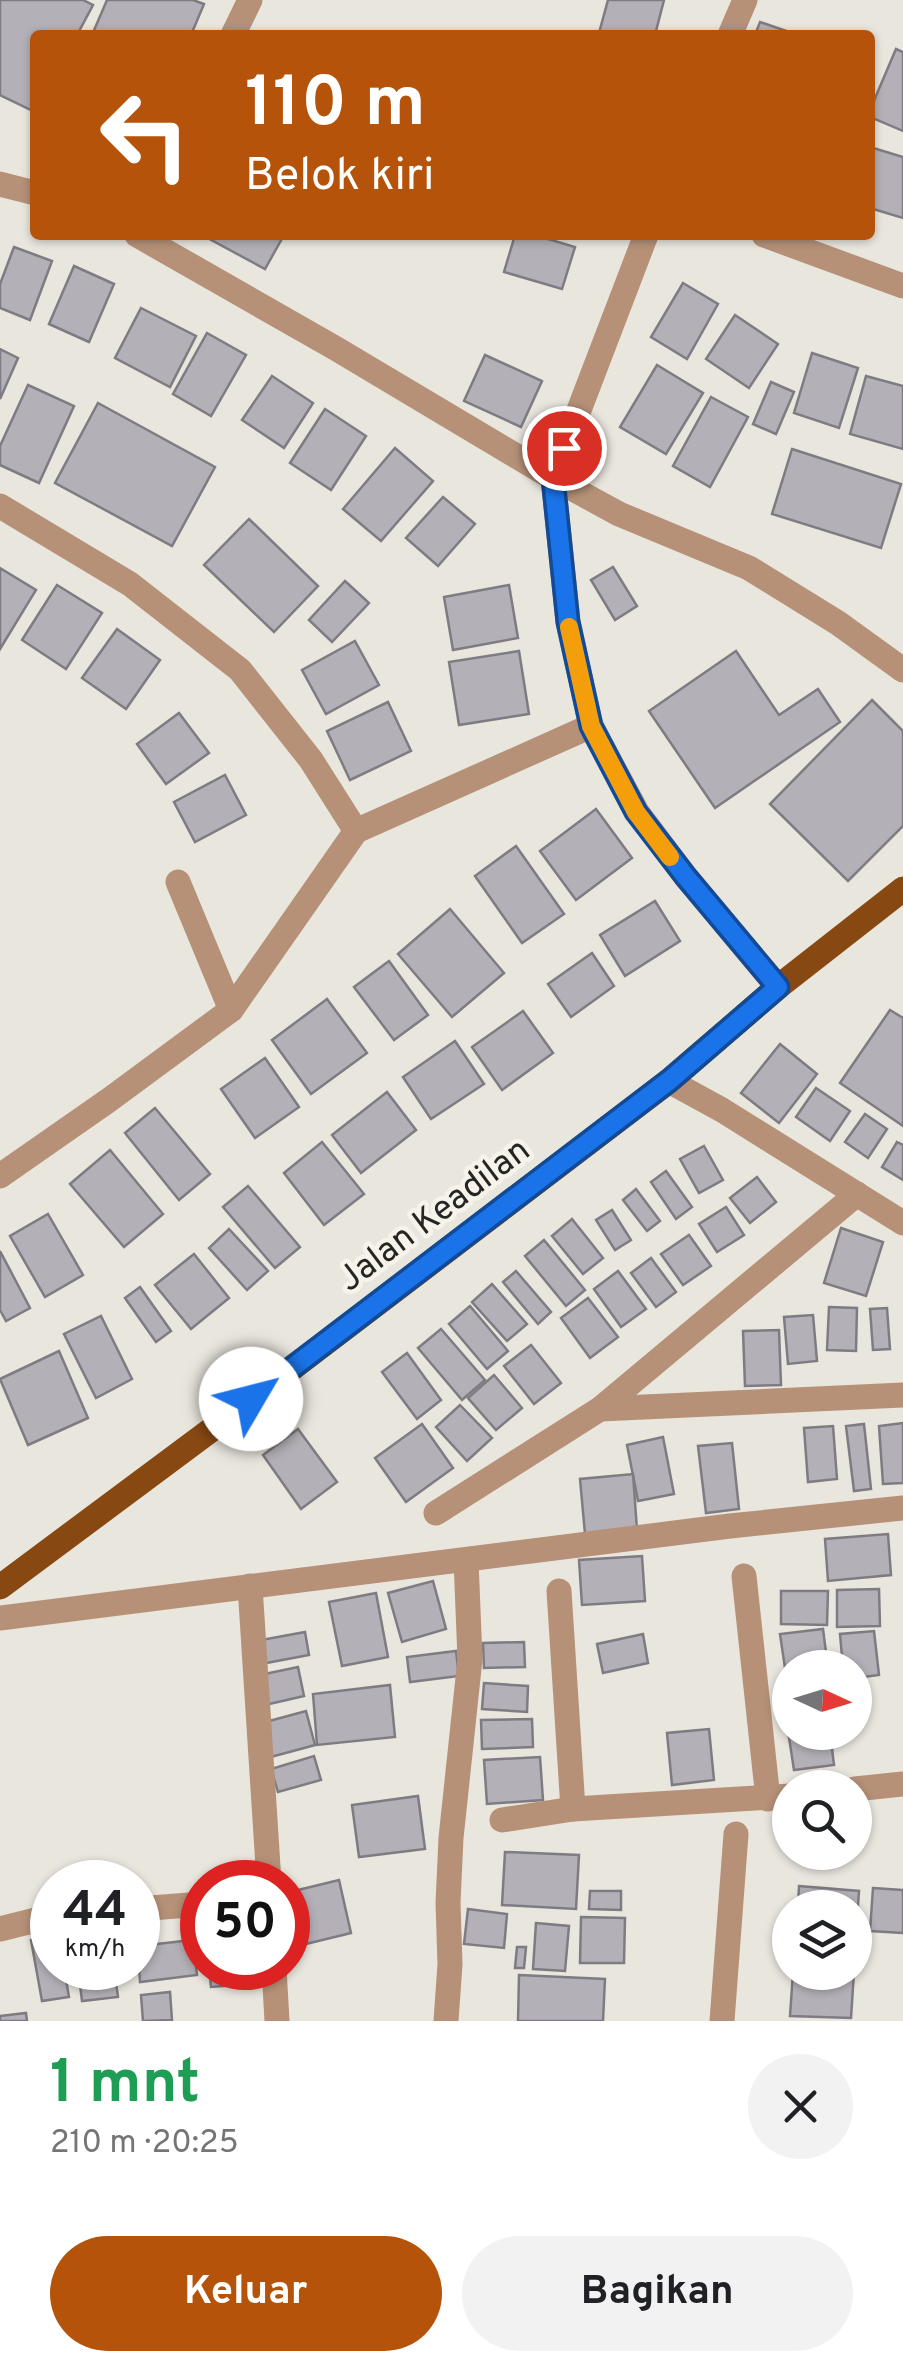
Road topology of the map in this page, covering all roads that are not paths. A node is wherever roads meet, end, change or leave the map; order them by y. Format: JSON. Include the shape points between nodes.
{"nodes":[{"id":1,"x":250,"y":0,"type":"edge"},
{"id":2,"x":745,"y":0,"type":"edge"},
{"id":3,"x":235,"y":30,"type":"edge"},
{"id":4,"x":732,"y":30,"type":"edge"},
{"id":5,"x":0,"y":184,"type":"edge"},
{"id":6,"x":30,"y":192,"type":"edge"},
{"id":7,"x":146,"y":240,"type":"edge"},
{"id":8,"x":644,"y":240,"type":"edge"},
{"id":9,"x":778,"y":240,"type":"edge"},
{"id":10,"x":903,"y":286,"type":"edge"},
{"id":11,"x":553,"y":478,"type":"junction"},
{"id":12,"x":0,"y":506,"type":"edge"},
{"id":13,"x":903,"y":670,"type":"edge"},
{"id":14,"x":591,"y":726,"type":"junction"},
{"id":15,"x":356,"y":831,"type":"junction"},
{"id":16,"x":178,"y":882,"type":"dead end"},
{"id":17,"x":903,"y":889,"type":"edge"},
{"id":18,"x":778,"y":987,"type":"junction"},
{"id":19,"x":231,"y":1010,"type":"junction"},
{"id":20,"x":670,"y":1080,"type":"junction"},
{"id":21,"x":0,"y":1176,"type":"edge"},
{"id":22,"x":857,"y":1194,"type":"junction"},
{"id":23,"x":903,"y":1223,"type":"edge"},
{"id":24,"x":903,"y":1395,"type":"edge"},
{"id":25,"x":600,"y":1409,"type":"junction"},
{"id":26,"x":903,"y":1508,"type":"edge"},
{"id":27,"x":436,"y":1514,"type":"dead end"},
{"id":28,"x":466,"y":1560,"type":"junction"},
{"id":29,"x":744,"y":1576,"type":"dead end"},
{"id":30,"x":250,"y":1586,"type":"junction"},
{"id":31,"x":0,"y":1587,"type":"edge"},
{"id":32,"x":559,"y":1590,"type":"dead end"},
{"id":33,"x":0,"y":1618,"type":"edge"},
{"id":34,"x":775,"y":1770,"type":"edge"},
{"id":35,"x":903,"y":1784,"type":"edge"},
{"id":36,"x":872,"y":1787,"type":"edge"},
{"id":37,"x":772,"y":1797,"type":"edge"},
{"id":38,"x":574,"y":1809,"type":"junction"},
{"id":39,"x":502,"y":1820,"type":"dead end"},
{"id":40,"x":736,"y":1834,"type":"dead end"},
{"id":41,"x":268,"y":1860,"type":"edge"},
{"id":42,"x":30,"y":1922,"type":"edge"},
{"id":43,"x":0,"y":1929,"type":"edge"},
{"id":44,"x":275,"y":1990,"type":"edge"},
{"id":45,"x":277,"y":2021,"type":"edge"},
{"id":46,"x":446,"y":2021,"type":"edge"},
{"id":47,"x":722,"y":2021,"type":"edge"}],
"edges":[{"from":1,"to":3,"type":"street"},
{"from":2,"to":4,"type":"street"},
{"from":5,"to":6,"type":"street"},
{"from":7,"to":11,"type":"street"},
{"from":8,"to":11,"type":"street"},
{"from":9,"to":10,"type":"street"},
{"from":11,"to":13,"type":"street","via":[[619,514],[749,568]]},
{"from":11,"to":14,"type":"street","via":[[568,622]]},
{"from":12,"to":15,"type":"street","via":[[130,584],[240,670]]},
{"from":14,"to":15,"type":"street"},
{"from":14,"to":18,"type":"street","via":[[636,812]]},
{"from":15,"to":19,"type":"street"},
{"from":16,"to":19,"type":"street"},
{"from":17,"to":18,"type":"main road","name":"Jalan Keadilan"},
{"from":18,"to":20,"type":"main road","name":"Jalan Keadilan"},
{"from":19,"to":21,"type":"street"},
{"from":20,"to":22,"type":"street"},
{"from":20,"to":31,"type":"main road","name":"Jalan Keadilan"},
{"from":22,"to":23,"type":"street"},
{"from":22,"to":25,"type":"street"},
{"from":24,"to":25,"type":"street"},
{"from":25,"to":27,"type":"street"},
{"from":26,"to":28,"type":"street"},
{"from":28,"to":30,"type":"street"},
{"from":28,"to":46,"type":"street","via":[[470,1659],[451,1838]]},
{"from":29,"to":34,"type":"street"},
{"from":30,"to":33,"type":"street"},
{"from":30,"to":41,"type":"street"},
{"from":32,"to":38,"type":"street"},
{"from":35,"to":36,"type":"street"},
{"from":37,"to":38,"type":"street"},
{"from":38,"to":39,"type":"street"},
{"from":40,"to":47,"type":"street"},
{"from":42,"to":43,"type":"street"},
{"from":44,"to":45,"type":"street"}]}
